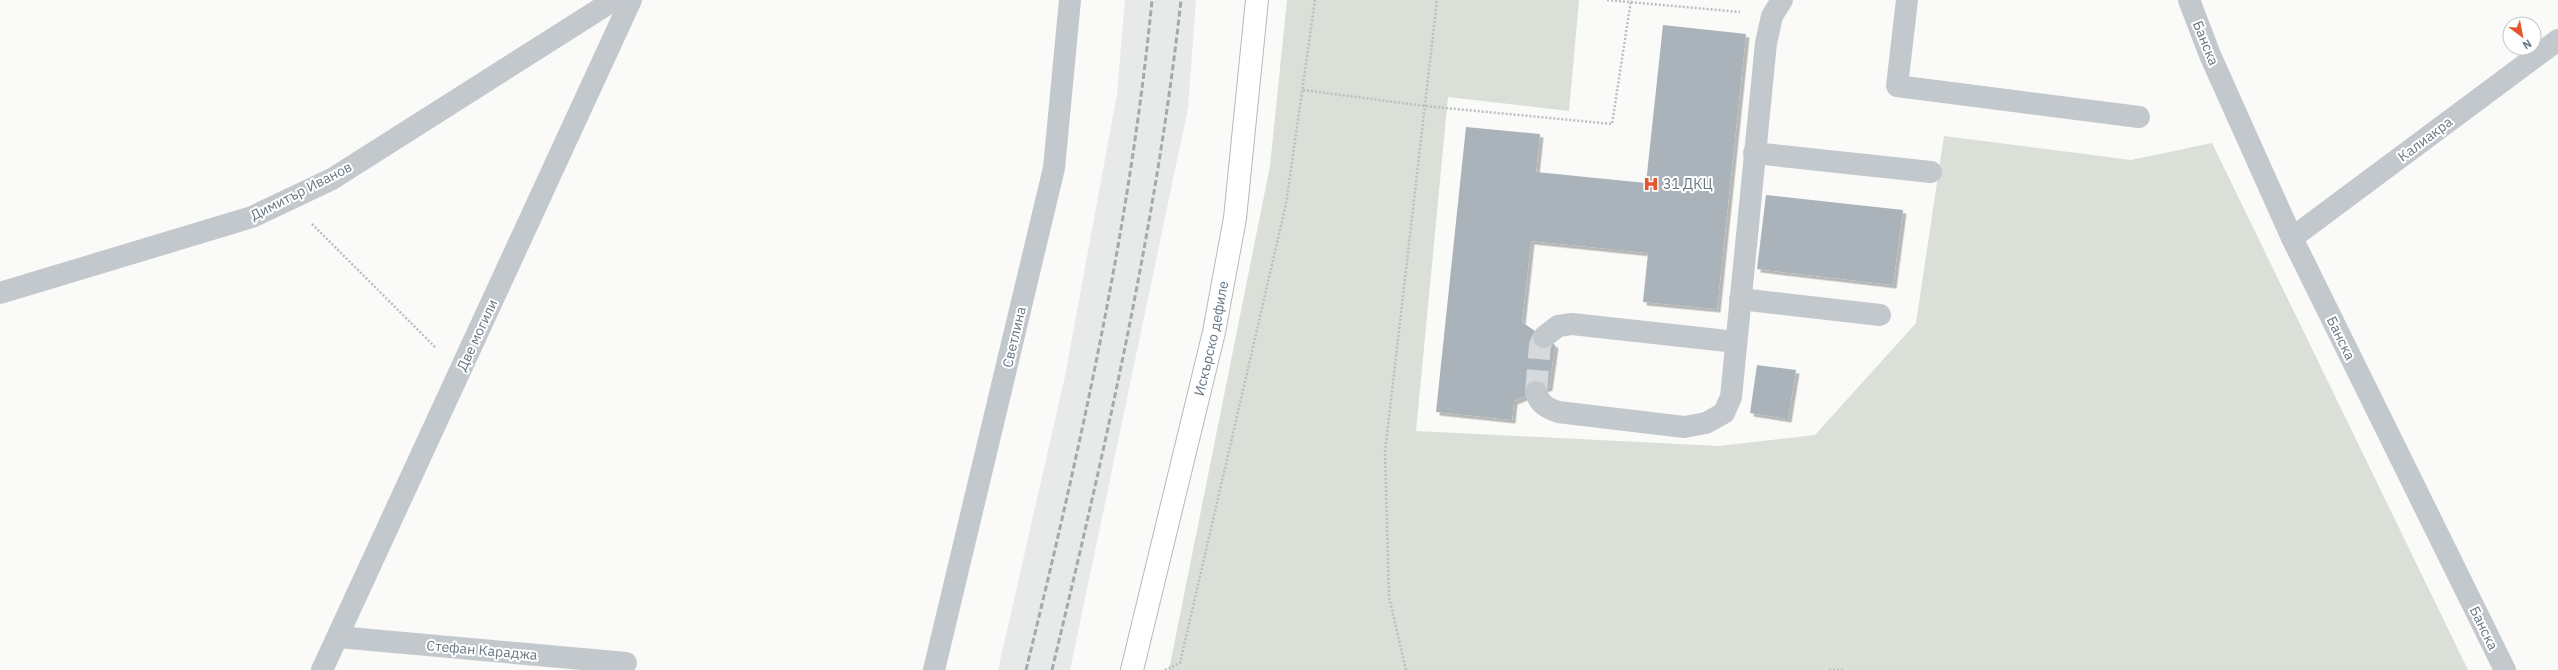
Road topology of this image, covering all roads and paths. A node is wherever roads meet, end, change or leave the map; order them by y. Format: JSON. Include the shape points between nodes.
{"nodes":[{"id":1,"x":614,"y":0,"type":"edge"},
{"id":2,"x":631,"y":0,"type":"edge"},
{"id":3,"x":1070,"y":0,"type":"edge"},
{"id":4,"x":1257,"y":0,"type":"edge"},
{"id":5,"x":1315,"y":0,"type":"edge"},
{"id":6,"x":1437,"y":0,"type":"edge"},
{"id":7,"x":1607,"y":0,"type":"edge"},
{"id":8,"x":1631,"y":0,"type":"edge"},
{"id":9,"x":1907,"y":0,"type":"edge"},
{"id":10,"x":2189,"y":0,"type":"edge"},
{"id":11,"x":1777,"y":8,"type":"edge"},
{"id":12,"x":2558,"y":40,"type":"edge"},
{"id":13,"x":1302,"y":90,"type":"junction"},
{"id":14,"x":1424,"y":106,"type":"junction"},
{"id":15,"x":2139,"y":117,"type":"dead end"},
{"id":16,"x":1754,"y":152,"type":"junction"},
{"id":17,"x":1930,"y":172,"type":"dead end"},
{"id":18,"x":288,"y":200,"type":"junction"},
{"id":19,"x":2292,"y":238,"type":"junction"},
{"id":20,"x":0,"y":293,"type":"edge"},
{"id":21,"x":1740,"y":299,"type":"junction"},
{"id":22,"x":1880,"y":315,"type":"dead end"},
{"id":23,"x":1544,"y":337,"type":"tunnel mouth"},
{"id":24,"x":1736,"y":342,"type":"junction"},
{"id":25,"x":460,"y":372,"type":"junction"},
{"id":26,"x":1536,"y":392,"type":"tunnel mouth"},
{"id":27,"x":338,"y":637,"type":"junction"},
{"id":28,"x":626,"y":663,"type":"dead end"},
{"id":29,"x":322,"y":670,"type":"edge"},
{"id":30,"x":934,"y":670,"type":"edge"},
{"id":31,"x":1132,"y":670,"type":"edge"},
{"id":32,"x":1165,"y":670,"type":"edge"},
{"id":33,"x":1406,"y":670,"type":"edge"},
{"id":34,"x":1830,"y":670,"type":"edge"},
{"id":35,"x":1843,"y":670,"type":"edge"},
{"id":36,"x":2505,"y":670,"type":"edge"}],
"edges":[{"from":1,"to":18,"type":"street","name":"Димитър Иванов","via":[[332,179]]},
{"from":2,"to":25,"type":"street","name":"Две могили"},
{"from":3,"to":30,"type":"street","name":"Светлина","via":[[1054,168]]},
{"from":4,"to":31,"type":"main road","name":"Искърско дефиле","via":[[1235,218],[1220,302]]},
{"from":5,"to":13,"type":"path"},
{"from":6,"to":14,"type":"path"},
{"from":7,"to":8,"type":"path"},
{"from":8,"to":11,"type":"path"},
{"from":8,"to":14,"type":"path","via":[[1612,124]]},
{"from":9,"to":15,"type":"street","via":[[1897,86]]},
{"from":10,"to":19,"type":"street","name":"Банска","via":[[2210,55]]},
{"from":11,"to":16,"type":"street","via":[[1766,43]]},
{"from":12,"to":19,"type":"street","name":"Калиакра"},
{"from":13,"to":14,"type":"path"},
{"from":13,"to":32,"type":"path","via":[[1286,204],[1180,663]]},
{"from":14,"to":33,"type":"path","via":[[1385,452],[1389,597]]},
{"from":16,"to":17,"type":"street"},
{"from":16,"to":21,"type":"street"},
{"from":18,"to":20,"type":"street","name":"Димитър Иванов","via":[[252,217]]},
{"from":18,"to":25,"type":"path"},
{"from":19,"to":36,"type":"street","name":"Банска"},
{"from":21,"to":22,"type":"street"},
{"from":21,"to":24,"type":"street"},
{"from":23,"to":24,"type":"street","via":[[1558,326],[1572,324]]},
{"from":24,"to":26,"type":"street","via":[[1731,397],[1724,413],[1706,423],[1684,427],[1558,412],[1547,408],[1538,399]]},
{"from":25,"to":27,"type":"street","name":"Две могили"},
{"from":27,"to":28,"type":"street","name":"Стефан Караджа"},
{"from":27,"to":29,"type":"street","name":"Две могили"},
{"from":34,"to":35,"type":"path"}]}
